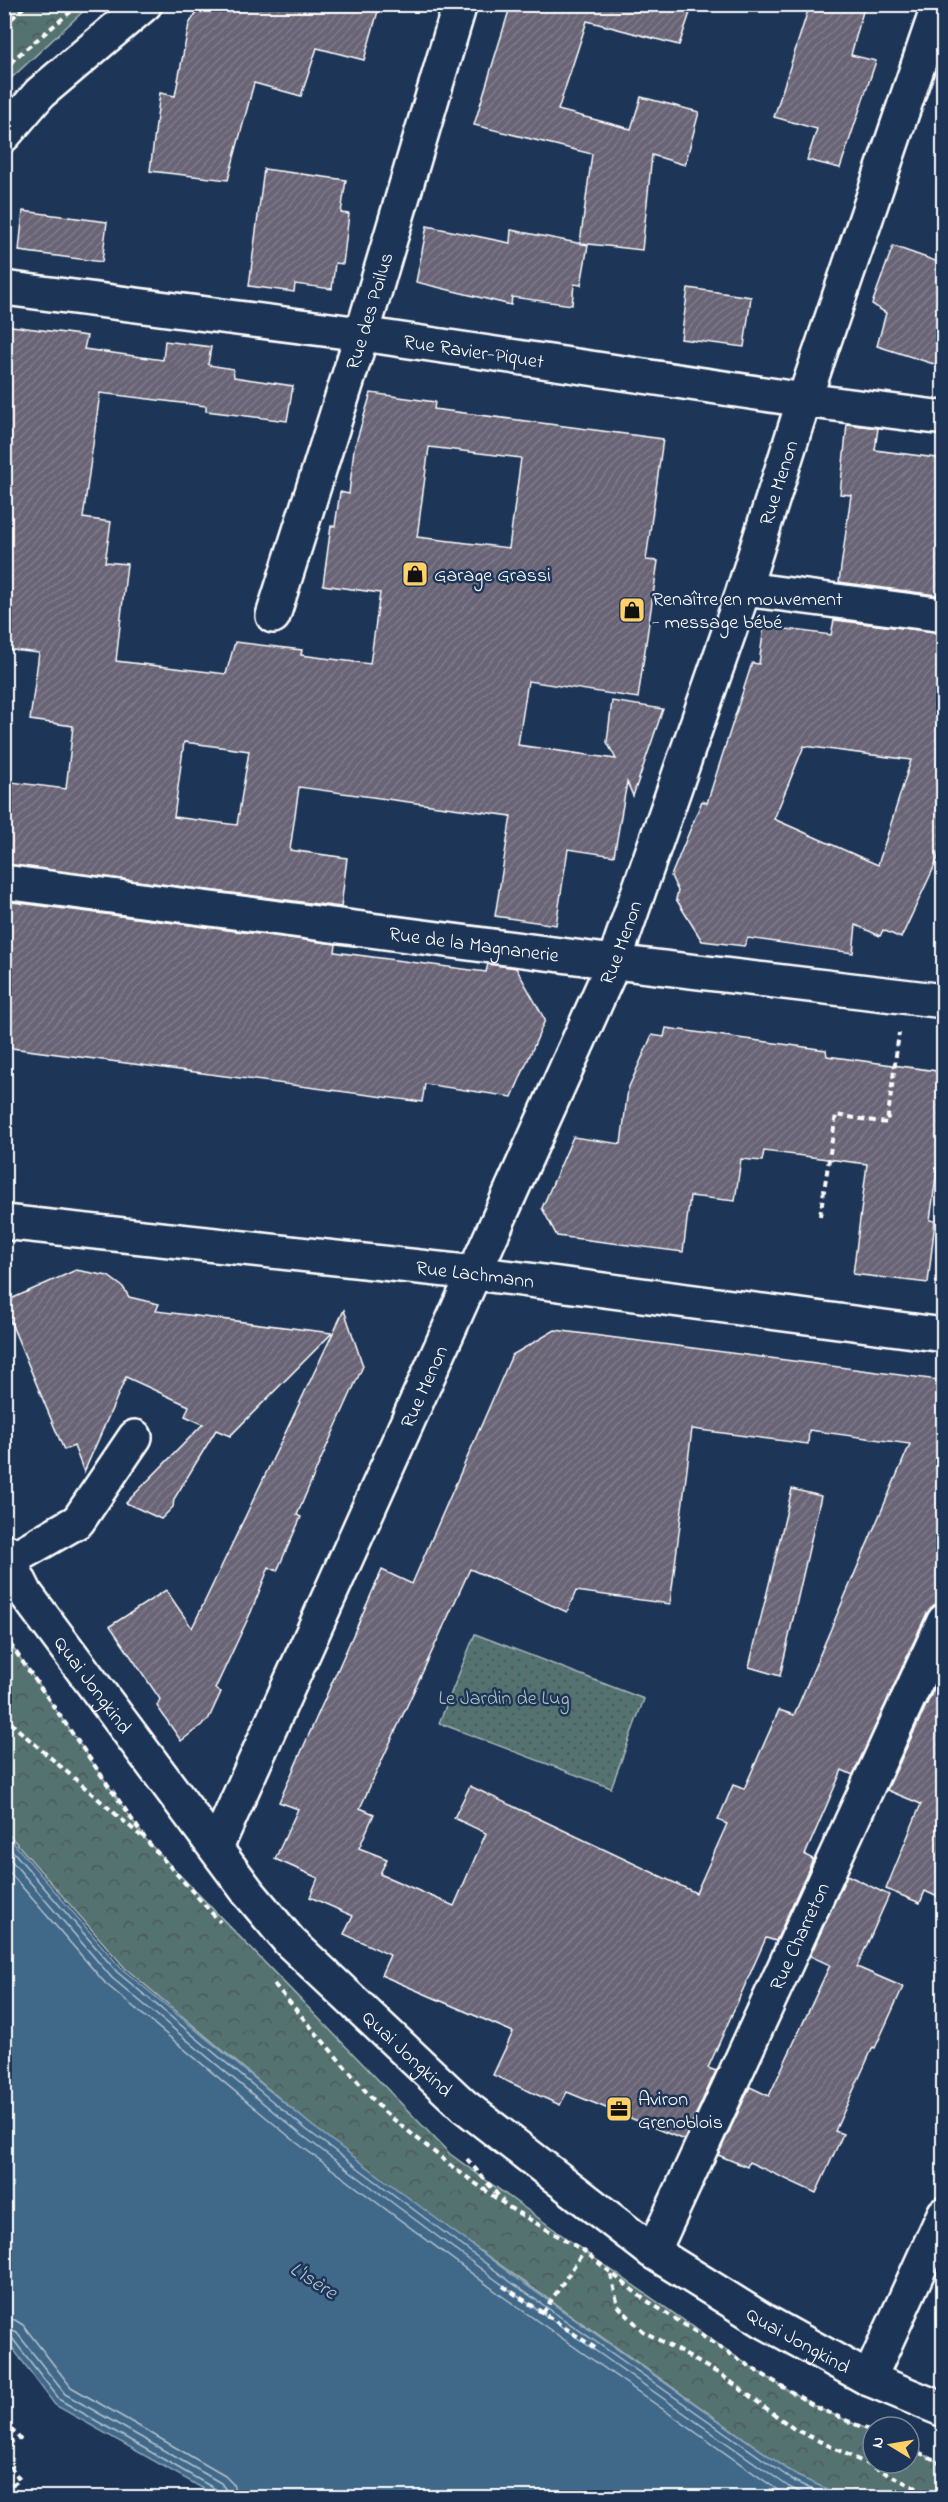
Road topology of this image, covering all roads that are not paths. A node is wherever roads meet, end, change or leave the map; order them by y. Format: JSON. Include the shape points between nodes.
{"nodes":[{"id":1,"x":145,"y":4,"type":"edge"},
{"id":2,"x":460,"y":4,"type":"edge"},
{"id":3,"x":939,"y":4,"type":"edge"},
{"id":4,"x":4,"y":135,"type":"edge"},
{"id":5,"x":4,"y":288,"type":"edge"},
{"id":6,"x":362,"y":334,"type":"junction"},
{"id":7,"x":804,"y":400,"type":"junction"},
{"id":8,"x":944,"y":418,"type":"edge"},
{"id":9,"x":744,"y":588,"type":"junction"},
{"id":10,"x":944,"y":615,"type":"edge"},
{"id":11,"x":273,"y":616,"type":"dead end"},
{"id":12,"x":4,"y":882,"type":"edge"},
{"id":13,"x":614,"y":962,"type":"junction"},
{"id":14,"x":944,"y":1001,"type":"edge"},
{"id":15,"x":4,"y":1222,"type":"edge"},
{"id":16,"x":476,"y":1273,"type":"junction"},
{"id":17,"x":944,"y":1335,"type":"edge"},
{"id":18,"x":135,"y":1437,"type":"dead end"},
{"id":19,"x":7,"y":1555,"type":"edge"},
{"id":20,"x":944,"y":1621,"type":"edge"},
{"id":21,"x":216,"y":1848,"type":"junction"},
{"id":22,"x":944,"y":2214,"type":"edge"},
{"id":23,"x":653,"y":2252,"type":"junction"},
{"id":24,"x":869,"y":2379,"type":"junction"},
{"id":25,"x":944,"y":2410,"type":"edge"}],
"edges":[{"from":1,"to":4,"type":"street","via":[[40,93]]},
{"from":2,"to":6,"type":"street","name":"Rue des Poilus"},
{"from":3,"to":7,"type":"street","name":"Rue Menon"},
{"from":5,"to":6,"type":"street","name":"Rue Ravier-Piquet"},
{"from":6,"to":7,"type":"street","name":"Rue Ravier-Piquet"},
{"from":6,"to":11,"type":"street","name":"Rue des Poilus"},
{"from":7,"to":8,"type":"street","name":"Rue Ravier-Piquet"},
{"from":7,"to":9,"type":"street","name":"Rue Menon"},
{"from":9,"to":10,"type":"street"},
{"from":9,"to":13,"type":"street","name":"Rue Menon"},
{"from":12,"to":13,"type":"street","name":"Rue de la Magnanerie"},
{"from":13,"to":14,"type":"street","name":"Rue de la Magnanerie"},
{"from":13,"to":16,"type":"street","name":"Rue Menon"},
{"from":15,"to":16,"type":"street","name":"Rue Lachmann"},
{"from":16,"to":17,"type":"street","name":"Rue Lachmann"},
{"from":16,"to":21,"type":"street","name":"Rue Menon"},
{"from":18,"to":19,"type":"street","via":[[78,1521]]},
{"from":19,"to":21,"type":"street","name":"Quai Jongkind","via":[[26,1594]]},
{"from":20,"to":23,"type":"street","name":"Rue Charreton"},
{"from":21,"to":23,"type":"street","name":"Quai Jongkind","via":[[290,1942],[396,2044],[463,2105]]},
{"from":22,"to":24,"type":"street"},
{"from":23,"to":24,"type":"street","name":"Quai Jongkind","via":[[764,2321]]},
{"from":24,"to":25,"type":"street","name":"Quai Jongkind"}]}
